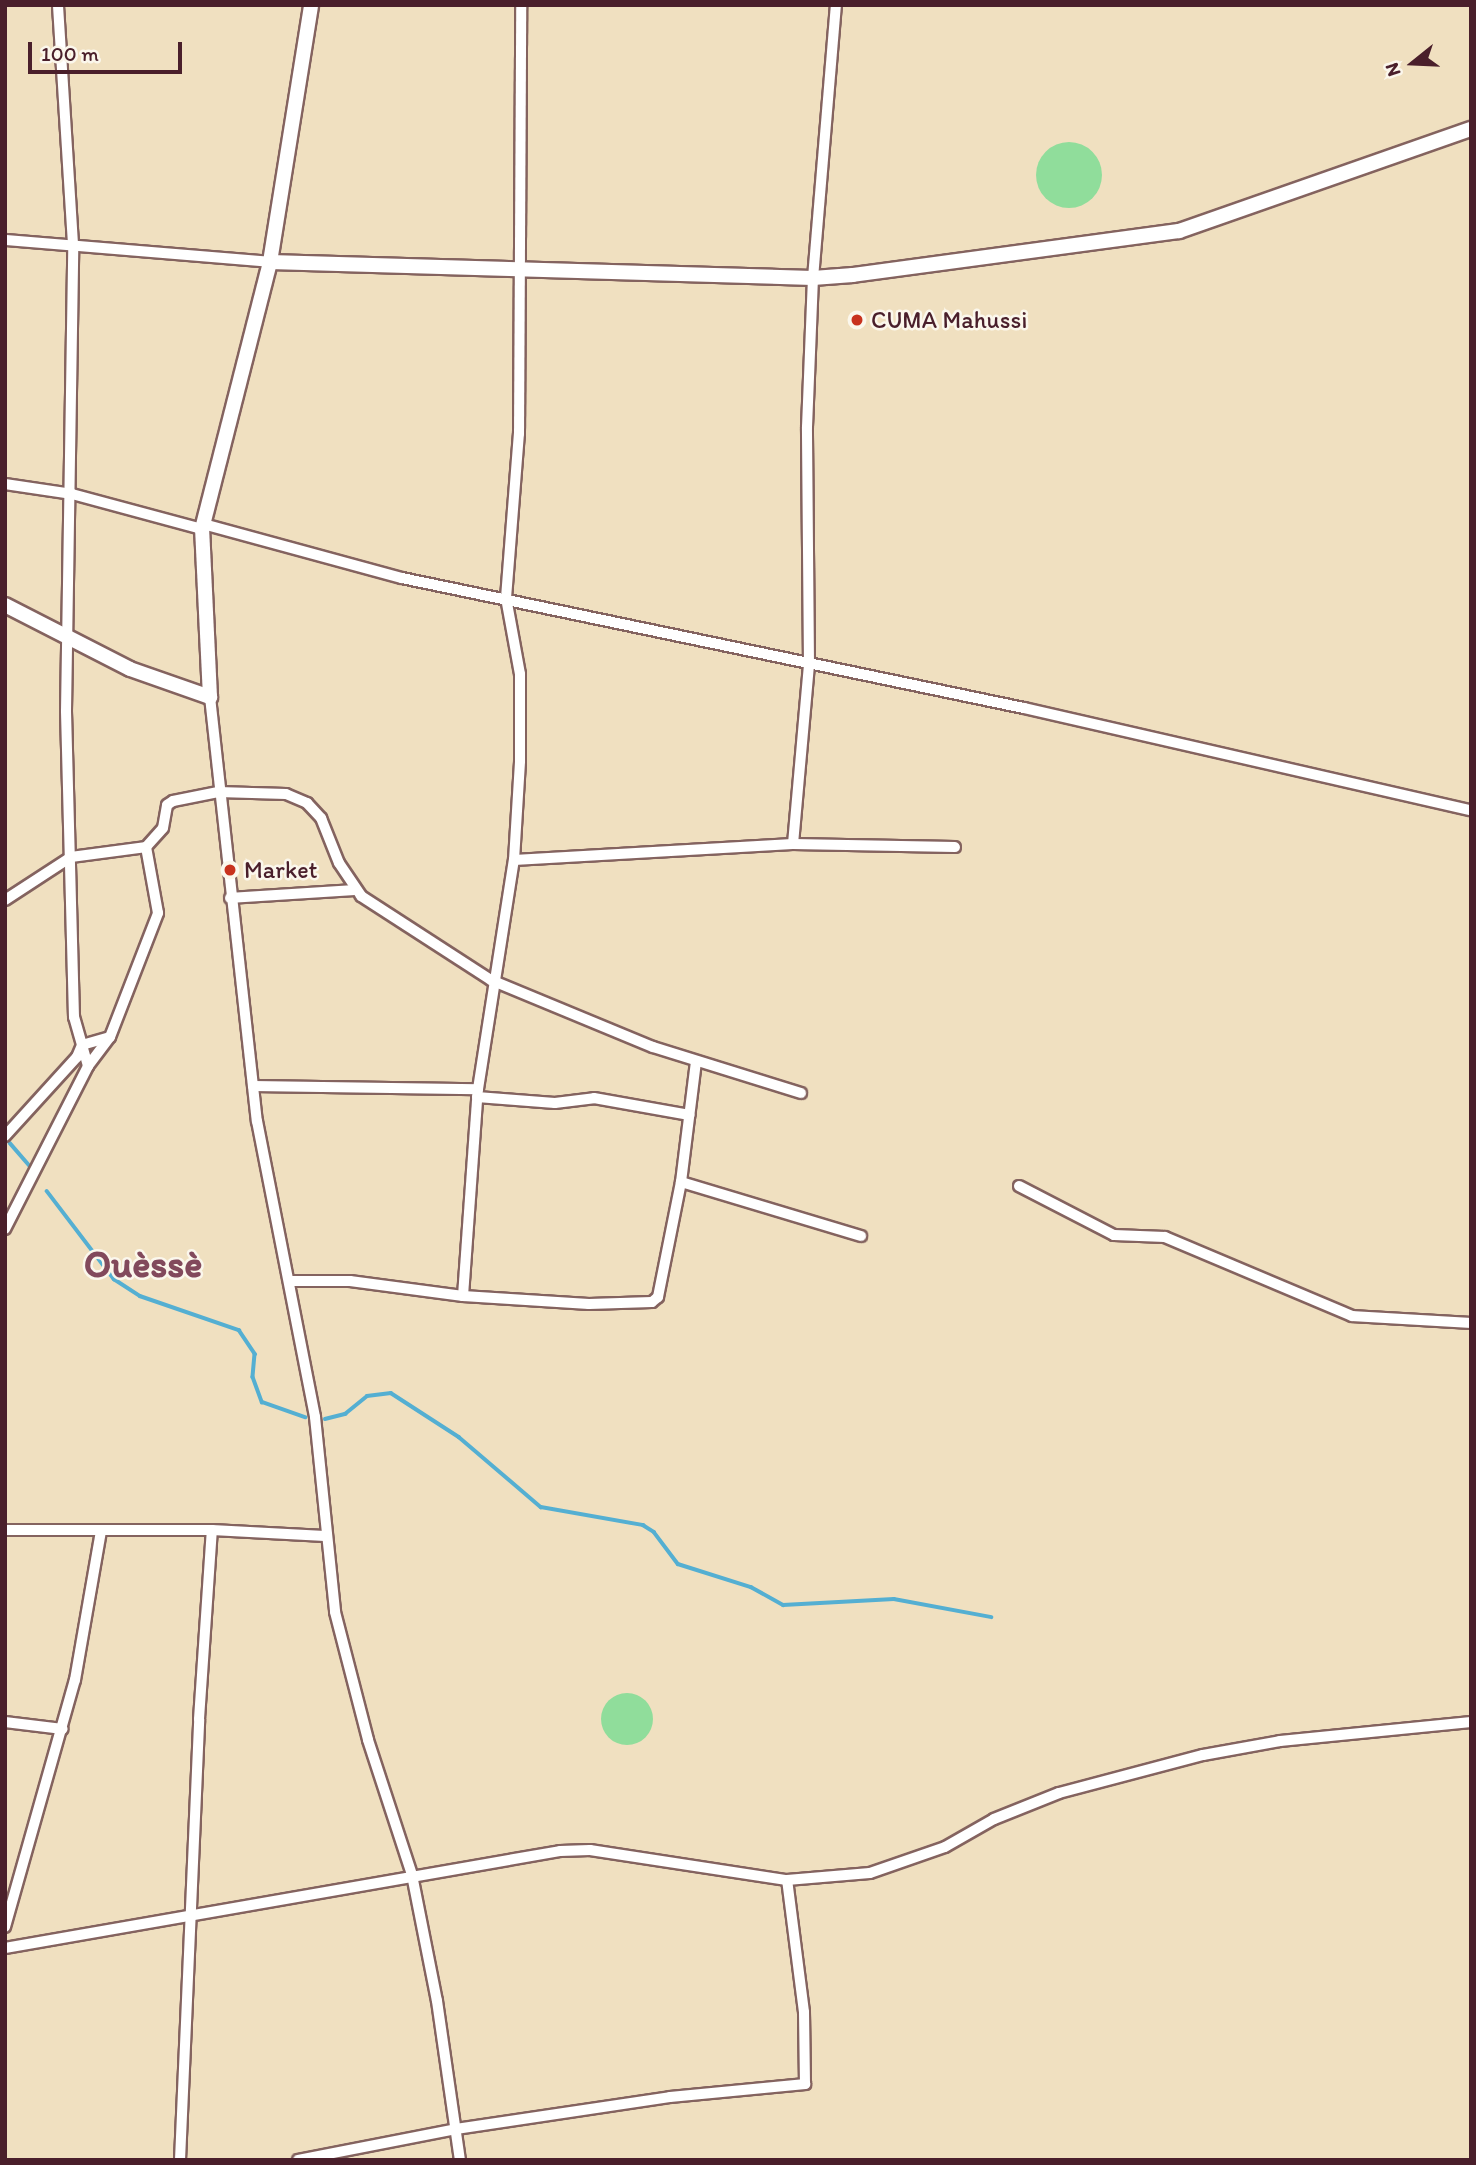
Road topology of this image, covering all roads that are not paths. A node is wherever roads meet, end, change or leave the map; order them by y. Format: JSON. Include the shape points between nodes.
{"nodes":[{"id":1,"x":58,"y":5,"type":"edge"},
{"id":2,"x":311,"y":5,"type":"edge"},
{"id":3,"x":521,"y":5,"type":"edge"},
{"id":4,"x":836,"y":5,"type":"edge"},
{"id":5,"x":1471,"y":130,"type":"edge"},
{"id":6,"x":5,"y":240,"type":"edge"},
{"id":7,"x":73,"y":244,"type":"junction"},
{"id":8,"x":270,"y":262,"type":"junction"},
{"id":9,"x":519,"y":270,"type":"junction"},
{"id":10,"x":813,"y":278,"type":"junction"},
{"id":11,"x":5,"y":484,"type":"edge"},
{"id":12,"x":72,"y":494,"type":"junction"},
{"id":13,"x":203,"y":527,"type":"junction"},
{"id":14,"x":506,"y":598,"type":"junction"},
{"id":15,"x":5,"y":606,"type":"edge"},
{"id":16,"x":68,"y":639,"type":"junction"},
{"id":17,"x":809,"y":664,"type":"junction"},
{"id":18,"x":210,"y":697,"type":"junction"},
{"id":19,"x":218,"y":792,"type":"junction"},
{"id":20,"x":1471,"y":810,"type":"edge"},
{"id":21,"x":793,"y":844,"type":"junction"},
{"id":22,"x":146,"y":847,"type":"junction"},
{"id":23,"x":955,"y":847,"type":"dead end"},
{"id":24,"x":71,"y":857,"type":"junction"},
{"id":25,"x":514,"y":860,"type":"junction"},
{"id":26,"x":354,"y":890,"type":"junction"},
{"id":27,"x":230,"y":898,"type":"junction"},
{"id":28,"x":5,"y":900,"type":"edge"},
{"id":29,"x":491,"y":981,"type":"junction"},
{"id":30,"x":110,"y":1037,"type":"junction"},
{"id":31,"x":82,"y":1045,"type":"junction"},
{"id":32,"x":696,"y":1061,"type":"junction"},
{"id":33,"x":88,"y":1066,"type":"junction"},
{"id":34,"x":253,"y":1086,"type":"junction"},
{"id":35,"x":477,"y":1093,"type":"junction"},
{"id":36,"x":801,"y":1093,"type":"dead end"},
{"id":37,"x":689,"y":1115,"type":"junction"},
{"id":38,"x":5,"y":1136,"type":"edge"},
{"id":39,"x":681,"y":1182,"type":"junction"},
{"id":40,"x":1019,"y":1186,"type":"dead end"},
{"id":41,"x":5,"y":1229,"type":"edge"},
{"id":42,"x":861,"y":1236,"type":"dead end"},
{"id":43,"x":291,"y":1281,"type":"junction"},
{"id":44,"x":463,"y":1296,"type":"junction"},
{"id":45,"x":1471,"y":1323,"type":"edge"},
{"id":46,"x":5,"y":1530,"type":"edge"},
{"id":47,"x":212,"y":1530,"type":"junction"},
{"id":48,"x":101,"y":1531,"type":"junction"},
{"id":49,"x":325,"y":1536,"type":"junction"},
{"id":50,"x":5,"y":1722,"type":"edge"},
{"id":51,"x":1471,"y":1722,"type":"edge"},
{"id":52,"x":62,"y":1728,"type":"junction"},
{"id":53,"x":412,"y":1875,"type":"junction"},
{"id":54,"x":787,"y":1880,"type":"junction"},
{"id":55,"x":190,"y":1915,"type":"junction"},
{"id":56,"x":5,"y":1927,"type":"edge"},
{"id":57,"x":5,"y":1948,"type":"edge"},
{"id":58,"x":456,"y":2129,"type":"junction"},
{"id":59,"x":180,"y":2160,"type":"edge"},
{"id":60,"x":298,"y":2160,"type":"edge"},
{"id":61,"x":460,"y":2160,"type":"edge"}],
"edges":[{"from":1,"to":7,"type":"street"},
{"from":2,"to":8,"type":"main road"},
{"from":3,"to":9,"type":"street"},
{"from":4,"to":10,"type":"street"},
{"from":5,"to":10,"type":"main road","via":[[1179,231]]},
{"from":6,"to":7,"type":"street"},
{"from":7,"to":8,"type":"street"},
{"from":7,"to":12,"type":"street"},
{"from":8,"to":9,"type":"main road"},
{"from":8,"to":13,"type":"main road","via":[[242,388]]},
{"from":9,"to":10,"type":"main road"},
{"from":9,"to":14,"type":"street","via":[[519,434]]},
{"from":10,"to":17,"type":"street","via":[[807,427]]},
{"from":11,"to":12,"type":"street"},
{"from":12,"to":13,"type":"street"},
{"from":12,"to":16,"type":"street"},
{"from":13,"to":14,"type":"street","via":[[402,578]]},
{"from":13,"to":18,"type":"main road"},
{"from":14,"to":17,"type":"street"},
{"from":14,"to":25,"type":"street","via":[[520,674]]},
{"from":15,"to":16,"type":"main road"},
{"from":16,"to":18,"type":"main road","via":[[130,669]]},
{"from":16,"to":24,"type":"street"},
{"from":17,"to":20,"type":"street"},
{"from":17,"to":21,"type":"street"},
{"from":18,"to":19,"type":"street"},
{"from":19,"to":22,"type":"street","via":[[169,803],[163,828]]},
{"from":19,"to":26,"type":"street","via":[[262,791],[307,803],[321,818]]},
{"from":19,"to":27,"type":"street"},
{"from":21,"to":23,"type":"street"},
{"from":21,"to":25,"type":"street"},
{"from":22,"to":24,"type":"street"},
{"from":22,"to":30,"type":"street","via":[[158,913]]},
{"from":24,"to":28,"type":"street"},
{"from":24,"to":31,"type":"street","via":[[74,1017]]},
{"from":25,"to":29,"type":"street"},
{"from":26,"to":27,"type":"street"},
{"from":26,"to":29,"type":"street"},
{"from":27,"to":34,"type":"street"},
{"from":29,"to":32,"type":"street"},
{"from":29,"to":35,"type":"street"},
{"from":30,"to":31,"type":"street"},
{"from":30,"to":33,"type":"street"},
{"from":31,"to":33,"type":"street"},
{"from":31,"to":38,"type":"street","via":[[77,1057]]},
{"from":32,"to":36,"type":"street"},
{"from":32,"to":37,"type":"street"},
{"from":33,"to":41,"type":"street"},
{"from":34,"to":35,"type":"street"},
{"from":34,"to":43,"type":"street"},
{"from":35,"to":37,"type":"street","via":[[555,1103],[594,1098]]},
{"from":35,"to":44,"type":"street"},
{"from":37,"to":39,"type":"street"},
{"from":39,"to":42,"type":"street"},
{"from":39,"to":44,"type":"street","via":[[658,1297],[652,1302],[589,1304]]},
{"from":40,"to":45,"type":"street","via":[[1114,1235],[1165,1237],[1352,1316]]},
{"from":43,"to":44,"type":"street","via":[[350,1281]]},
{"from":43,"to":49,"type":"street","via":[[315,1417]]},
{"from":46,"to":48,"type":"street"},
{"from":47,"to":48,"type":"street"},
{"from":47,"to":49,"type":"street"},
{"from":47,"to":55,"type":"street"},
{"from":48,"to":52,"type":"street","via":[[86,1630]]},
{"from":49,"to":53,"type":"street","via":[[342,1643]]},
{"from":50,"to":52,"type":"street"},
{"from":51,"to":54,"type":"street","via":[[1272,1742],[1203,1755],[1036,1801],[902,1864],[840,1878]]},
{"from":52,"to":56,"type":"street"},
{"from":53,"to":54,"type":"street","via":[[576,1850]]},
{"from":53,"to":55,"type":"street"},
{"from":53,"to":58,"type":"street"},
{"from":54,"to":58,"type":"street","via":[[804,2012],[805,2084],[670,2097]]},
{"from":55,"to":57,"type":"street"},
{"from":55,"to":59,"type":"street"},
{"from":58,"to":60,"type":"street"},
{"from":58,"to":61,"type":"street"}]}
